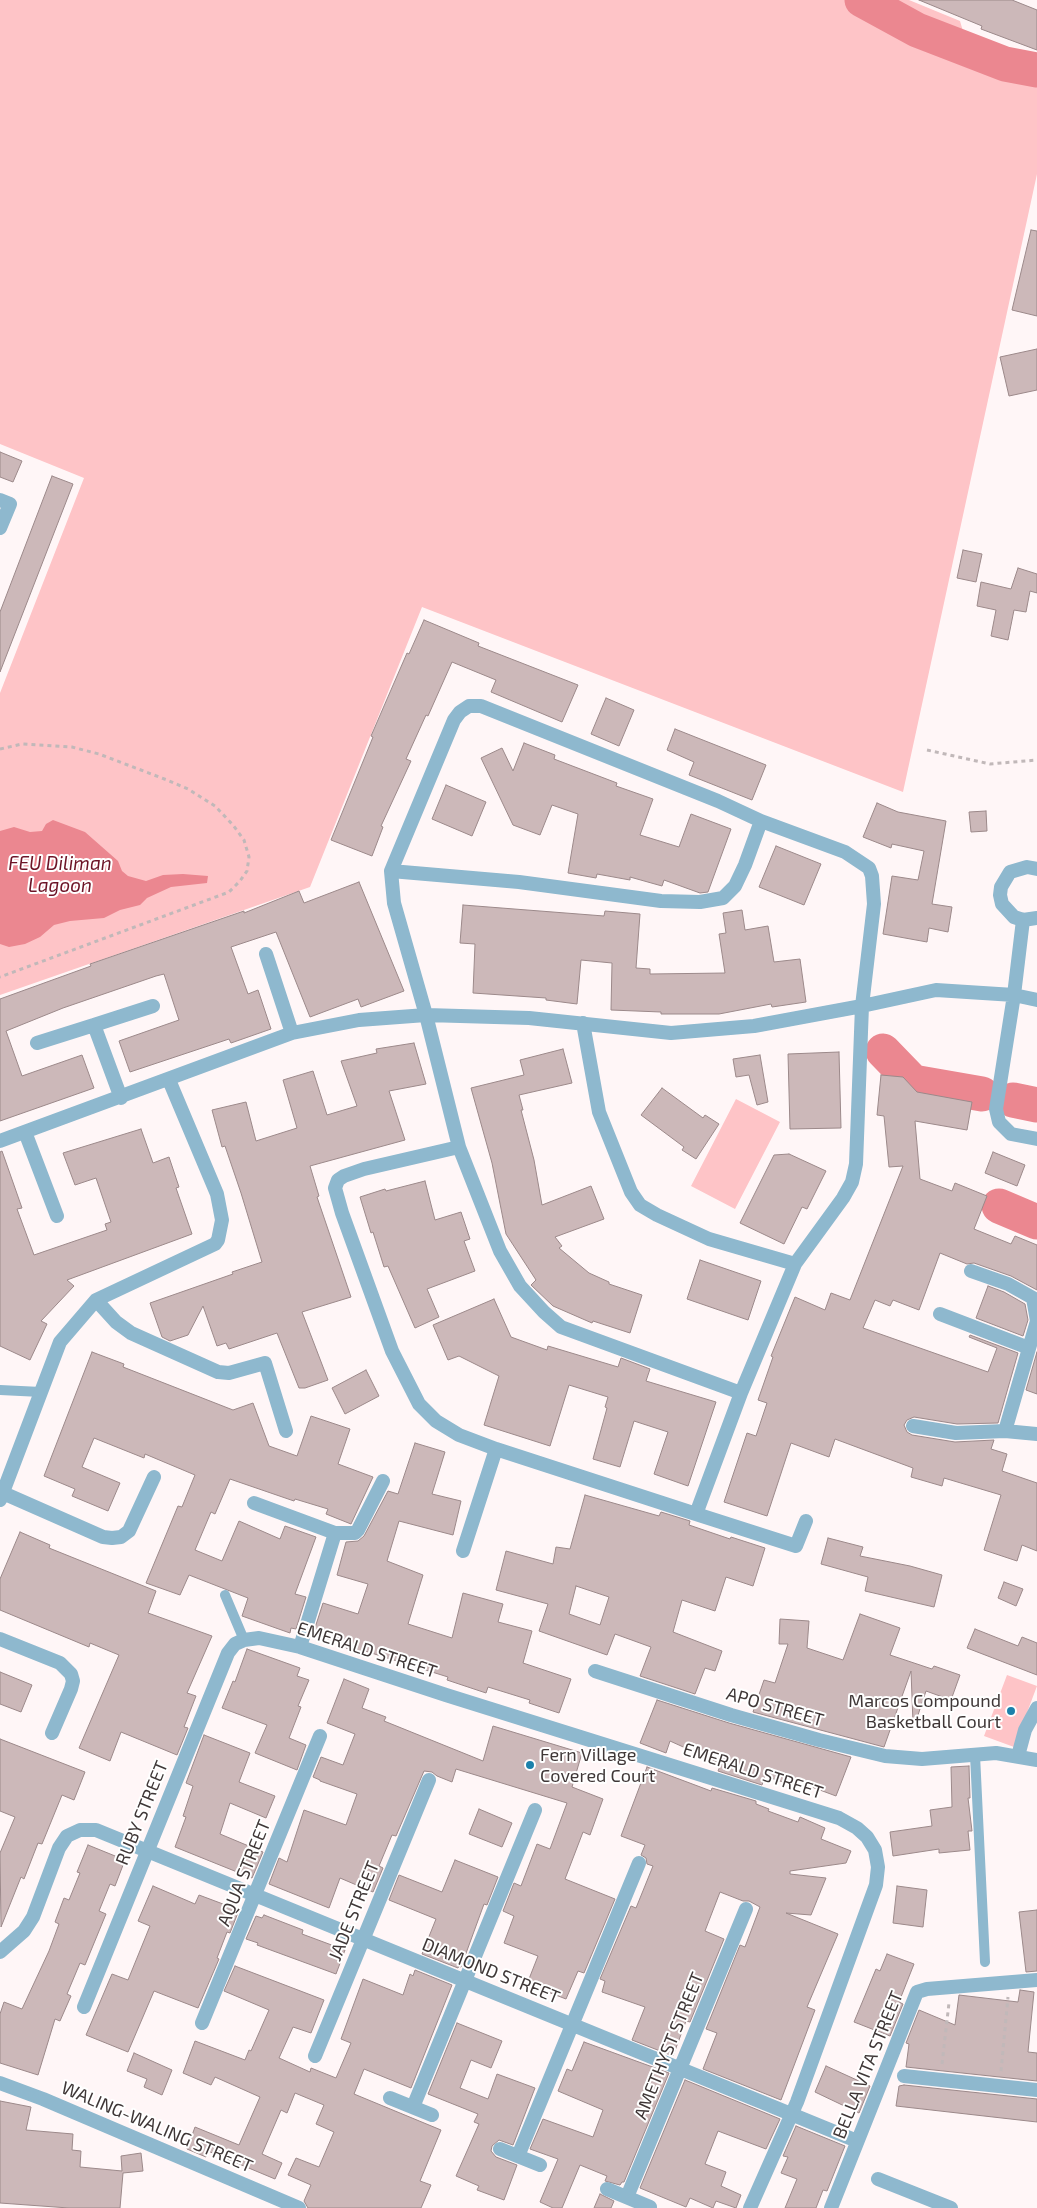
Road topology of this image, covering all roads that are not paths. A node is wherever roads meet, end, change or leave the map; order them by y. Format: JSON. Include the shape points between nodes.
{"nodes":[{"id":1,"x":5,"y":502,"type":"edge"},
{"id":2,"x":0,"y":528,"type":"edge"},
{"id":3,"x":761,"y":821,"type":"junction"},
{"id":4,"x":1037,"y":869,"type":"edge"},
{"id":5,"x":391,"y":871,"type":"junction"},
{"id":6,"x":1037,"y":918,"type":"edge"},
{"id":7,"x":1023,"y":920,"type":"junction"},
{"id":8,"x":266,"y":954,"type":"dead end"},
{"id":9,"x":1014,"y":996,"type":"junction"},
{"id":10,"x":1037,"y":1000,"type":"edge"},
{"id":11,"x":153,"y":1006,"type":"dead end"},
{"id":12,"x":862,"y":1006,"type":"junction"},
{"id":13,"x":426,"y":1015,"type":"junction"},
{"id":14,"x":583,"y":1023,"type":"junction"},
{"id":15,"x":94,"y":1025,"type":"junction"},
{"id":16,"x":292,"y":1033,"type":"junction"},
{"id":17,"x":37,"y":1042,"type":"dead end"},
{"id":18,"x":169,"y":1080,"type":"junction"},
{"id":19,"x":121,"y":1098,"type":"junction"},
{"id":20,"x":25,"y":1132,"type":"junction"},
{"id":21,"x":1037,"y":1139,"type":"edge"},
{"id":22,"x":0,"y":1141,"type":"edge"},
{"id":23,"x":459,"y":1147,"type":"junction"},
{"id":24,"x":57,"y":1216,"type":"dead end"},
{"id":25,"x":795,"y":1264,"type":"junction"},
{"id":26,"x":971,"y":1271,"type":"dead end"},
{"id":27,"x":96,"y":1300,"type":"junction"},
{"id":28,"x":940,"y":1314,"type":"dead end"},
{"id":29,"x":1029,"y":1348,"type":"junction"},
{"id":30,"x":0,"y":1390,"type":"edge"},
{"id":31,"x":41,"y":1392,"type":"junction"},
{"id":32,"x":741,"y":1393,"type":"junction"},
{"id":33,"x":913,"y":1426,"type":"dead end"},
{"id":34,"x":286,"y":1431,"type":"dead end"},
{"id":35,"x":1005,"y":1431,"type":"junction"},
{"id":36,"x":1037,"y":1434,"type":"edge"},
{"id":37,"x":496,"y":1449,"type":"junction"},
{"id":38,"x":154,"y":1476,"type":"dead end"},
{"id":39,"x":383,"y":1481,"type":"dead end"},
{"id":40,"x":1,"y":1496,"type":"edge"},
{"id":41,"x":254,"y":1503,"type":"dead end"},
{"id":42,"x":696,"y":1514,"type":"junction"},
{"id":43,"x":806,"y":1522,"type":"dead end"},
{"id":44,"x":335,"y":1533,"type":"junction"},
{"id":45,"x":462,"y":1551,"type":"dead end"},
{"id":46,"x":225,"y":1595,"type":"dead end"},
{"id":47,"x":0,"y":1639,"type":"edge"},
{"id":48,"x":244,"y":1640,"type":"junction"},
{"id":49,"x":300,"y":1647,"type":"junction"},
{"id":50,"x":595,"y":1670,"type":"dead end"},
{"id":51,"x":1037,"y":1708,"type":"edge"},
{"id":52,"x":52,"y":1733,"type":"dead end"},
{"id":53,"x":320,"y":1736,"type":"dead end"},
{"id":54,"x":976,"y":1755,"type":"junction"},
{"id":55,"x":1018,"y":1756,"type":"junction"},
{"id":56,"x":1037,"y":1760,"type":"edge"},
{"id":57,"x":429,"y":1780,"type":"dead end"},
{"id":58,"x":535,"y":1810,"type":"dead end"},
{"id":59,"x":147,"y":1850,"type":"junction"},
{"id":60,"x":639,"y":1863,"type":"dead end"},
{"id":61,"x":255,"y":1894,"type":"junction"},
{"id":62,"x":746,"y":1909,"type":"dead end"},
{"id":63,"x":363,"y":1939,"type":"junction"},
{"id":64,"x":0,"y":1952,"type":"edge"},
{"id":65,"x":986,"y":1962,"type":"dead end"},
{"id":66,"x":1037,"y":1980,"type":"edge"},
{"id":67,"x":465,"y":1981,"type":"junction"},
{"id":68,"x":84,"y":2007,"type":"dead end"},
{"id":69,"x":202,"y":2024,"type":"dead end"},
{"id":70,"x":572,"y":2025,"type":"junction"},
{"id":71,"x":315,"y":2056,"type":"dead end"},
{"id":72,"x":680,"y":2069,"type":"junction"},
{"id":73,"x":904,"y":2076,"type":"dead end"},
{"id":74,"x":0,"y":2083,"type":"edge"},
{"id":75,"x":1037,"y":2090,"type":"edge"},
{"id":76,"x":390,"y":2098,"type":"dead end"},
{"id":77,"x":413,"y":2107,"type":"junction"},
{"id":78,"x":792,"y":2114,"type":"junction"},
{"id":79,"x":432,"y":2115,"type":"dead end"},
{"id":80,"x":857,"y":2142,"type":"junction"},
{"id":81,"x":500,"y":2149,"type":"dead end"},
{"id":82,"x":518,"y":2156,"type":"junction"},
{"id":83,"x":540,"y":2165,"type":"dead end"},
{"id":84,"x":878,"y":2180,"type":"dead end"},
{"id":85,"x":607,"y":2189,"type":"dead end"},
{"id":86,"x":628,"y":2197,"type":"junction"},
{"id":87,"x":650,"y":2207,"type":"dead end"},
{"id":88,"x":299,"y":2208,"type":"edge"},
{"id":89,"x":750,"y":2208,"type":"edge"},
{"id":90,"x":831,"y":2208,"type":"edge"},
{"id":91,"x":951,"y":2208,"type":"edge"}],
"edges":[{"from":1,"to":2,"type":"street"},
{"from":3,"to":5,"type":"street","via":[[735,886],[723,898],[700,902],[661,901],[519,882]]},
{"from":3,"to":5,"type":"street","via":[[481,706],[469,706],[454,720]]},
{"from":3,"to":12,"type":"street","via":[[845,852],[869,868],[874,904]]},
{"from":4,"to":7,"type":"street","via":[[1018,868],[1010,872],[1001,887],[1002,904],[1014,917]]},
{"from":5,"to":13,"type":"street","via":[[394,903]]},
{"from":6,"to":7,"type":"street"},
{"from":7,"to":9,"type":"street"},
{"from":8,"to":16,"type":"street"},
{"from":9,"to":10,"type":"street"},
{"from":9,"to":12,"type":"street","via":[[936,990]]},
{"from":9,"to":21,"type":"street","via":[[996,1109],[999,1122],[1012,1134]]},
{"from":11,"to":15,"type":"street"},
{"from":12,"to":14,"type":"street","via":[[754,1026],[671,1033]]},
{"from":12,"to":25,"type":"street","via":[[856,1164],[852,1182]]},
{"from":13,"to":14,"type":"street"},
{"from":13,"to":16,"type":"street","via":[[359,1020]]},
{"from":13,"to":23,"type":"street"},
{"from":14,"to":25,"type":"street","via":[[599,1112],[631,1192],[640,1205],[709,1239]]},
{"from":15,"to":17,"type":"street"},
{"from":15,"to":19,"type":"street"},
{"from":16,"to":18,"type":"street"},
{"from":18,"to":19,"type":"street"},
{"from":18,"to":27,"type":"street","via":[[217,1194],[222,1220],[218,1240]]},
{"from":19,"to":20,"type":"street"},
{"from":20,"to":22,"type":"street"},
{"from":20,"to":24,"type":"street"},
{"from":23,"to":32,"type":"street","via":[[500,1251],[520,1286],[561,1327]]},
{"from":23,"to":37,"type":"street","via":[[364,1169],[338,1180],[335,1188],[392,1351],[419,1404],[436,1422]]},
{"from":25,"to":32,"type":"street"},
{"from":26,"to":29,"type":"street","via":[[1008,1284],[1032,1298],[1037,1321]]},
{"from":27,"to":31,"type":"street","via":[[60,1342]]},
{"from":27,"to":34,"type":"street","via":[[116,1322],[132,1333],[218,1372],[229,1373],[265,1363]]},
{"from":28,"to":29,"type":"street"},
{"from":29,"to":35,"type":"street"},
{"from":30,"to":31,"type":"lane"},
{"from":31,"to":40,"type":"street"},
{"from":32,"to":42,"type":"street"},
{"from":33,"to":35,"type":"street","via":[[956,1433]]},
{"from":35,"to":36,"type":"street"},
{"from":37,"to":42,"type":"street"},
{"from":37,"to":45,"type":"street"},
{"from":38,"to":40,"type":"street","via":[[134,1524],[121,1537],[103,1537]]},
{"from":39,"to":44,"type":"street","via":[[357,1532]]},
{"from":41,"to":44,"type":"street"},
{"from":42,"to":43,"type":"street","via":[[796,1546]]},
{"from":44,"to":49,"type":"street"},
{"from":46,"to":48,"type":"lane"},
{"from":47,"to":52,"type":"street","via":[[60,1663],[71,1674],[71,1689]]},
{"from":48,"to":49,"type":"street","name":"EMERALD STREET","via":[[259,1638]]},
{"from":48,"to":59,"type":"street","name":"RUBY STREET","via":[[235,1644],[223,1662]]},
{"from":49,"to":78,"type":"street","name":"EMERALD STREET","via":[[839,1818],[857,1828],[875,1850],[876,1884]]},
{"from":50,"to":54,"type":"street","name":"APO STREET","via":[[731,1715],[885,1756],[922,1759]]},
{"from":51,"to":55,"type":"street","via":[[1025,1730]]},
{"from":53,"to":61,"type":"street","name":"AQUA STREET"},
{"from":54,"to":55,"type":"street","name":"APO STREET"},
{"from":54,"to":65,"type":"lane"},
{"from":55,"to":56,"type":"street","name":"APO STREET"},
{"from":57,"to":63,"type":"street","name":"JADE STREET"},
{"from":58,"to":67,"type":"street"},
{"from":59,"to":61,"type":"street","name":"DIAMOND STREET"},
{"from":59,"to":64,"type":"street","name":"DIAMOND STREET","via":[[110,1835],[87,1830],[66,1836],[32,1917],[24,1931]]},
{"from":59,"to":68,"type":"street","name":"RUBY STREET"},
{"from":60,"to":70,"type":"street"},
{"from":61,"to":63,"type":"street","name":"DIAMOND STREET"},
{"from":61,"to":69,"type":"street","name":"AQUA STREET"},
{"from":62,"to":72,"type":"street","name":"AMETHYST STREET"},
{"from":63,"to":67,"type":"street","name":"DIAMOND STREET"},
{"from":63,"to":71,"type":"street","name":"JADE STREET"},
{"from":66,"to":80,"type":"street","name":"BELLA VITA STREET","via":[[917,1992]]},
{"from":67,"to":70,"type":"street","name":"DIAMOND STREET"},
{"from":67,"to":77,"type":"street"},
{"from":70,"to":72,"type":"street","name":"DIAMOND STREET"},
{"from":70,"to":82,"type":"street"},
{"from":72,"to":78,"type":"street","name":"DIAMOND STREET"},
{"from":72,"to":86,"type":"street","name":"AMETHYST STREET"},
{"from":73,"to":75,"type":"street"},
{"from":74,"to":88,"type":"street","name":"WALING-WALING STREET"},
{"from":76,"to":77,"type":"street"},
{"from":77,"to":79,"type":"street"},
{"from":78,"to":80,"type":"street","name":"DIAMOND STREET"},
{"from":78,"to":89,"type":"street","name":"EMERALD STREET"},
{"from":80,"to":90,"type":"street","name":"BELLA VITA STREET"},
{"from":81,"to":82,"type":"street"},
{"from":82,"to":83,"type":"street"},
{"from":84,"to":91,"type":"street"},
{"from":85,"to":86,"type":"street"},
{"from":86,"to":87,"type":"street"}]}
